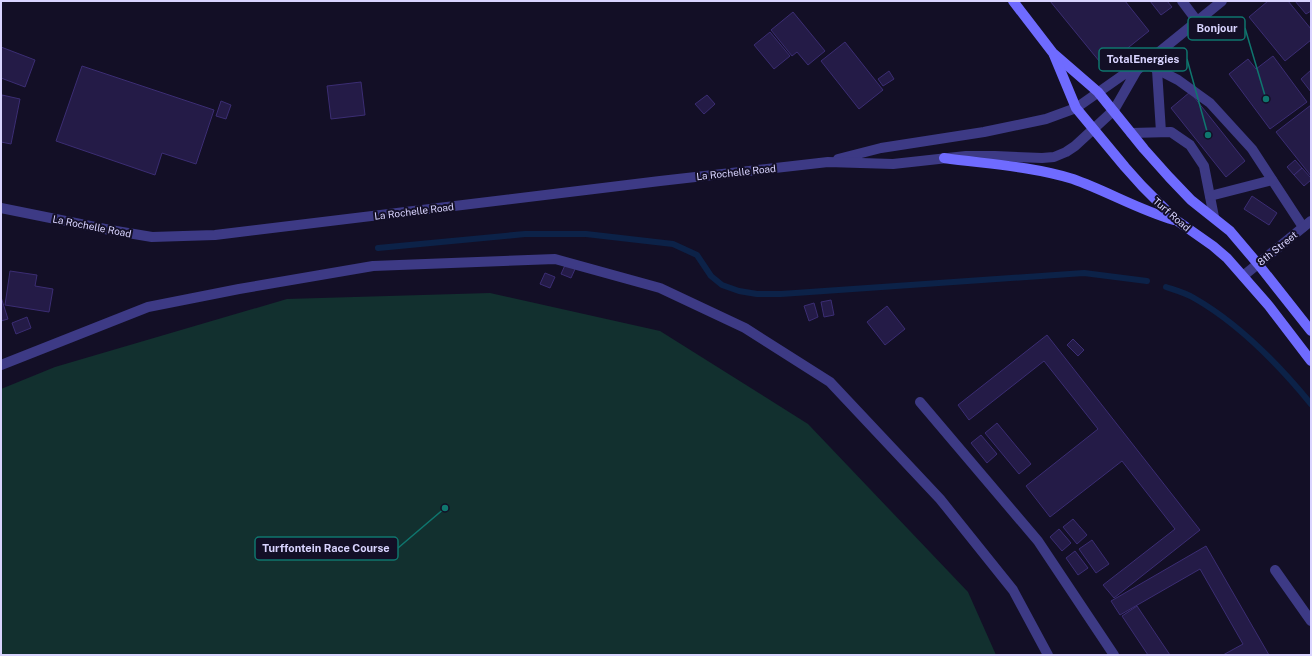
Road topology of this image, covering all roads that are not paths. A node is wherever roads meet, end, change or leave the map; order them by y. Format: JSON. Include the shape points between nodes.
{"nodes":[{"id":1,"x":1013,"y":1,"type":"edge"},
{"id":2,"x":1182,"y":1,"type":"edge"},
{"id":3,"x":1222,"y":1,"type":"edge"},
{"id":4,"x":1197,"y":21,"type":"junction"},
{"id":5,"x":1054,"y":53,"type":"junction"},
{"id":6,"x":1145,"y":63,"type":"junction"},
{"id":7,"x":1137,"y":70,"type":"junction"},
{"id":8,"x":1157,"y":70,"type":"junction"},
{"id":9,"x":1098,"y":92,"type":"junction"},
{"id":10,"x":1076,"y":108,"type":"junction"},
{"id":11,"x":1114,"y":110,"type":"junction"},
{"id":12,"x":1093,"y":129,"type":"junction"},
{"id":13,"x":1161,"y":132,"type":"junction"},
{"id":14,"x":1131,"y":133,"type":"junction"},
{"id":15,"x":944,"y":158,"type":"junction"},
{"id":16,"x":828,"y":162,"type":"junction"},
{"id":17,"x":1272,"y":180,"type":"junction"},
{"id":18,"x":1210,"y":196,"type":"junction"},
{"id":19,"x":1,"y":208,"type":"edge"},
{"id":20,"x":1214,"y":217,"type":"junction"},
{"id":21,"x":1176,"y":220,"type":"junction"},
{"id":22,"x":1307,"y":224,"type":"edge"},
{"id":23,"x":1258,"y":264,"type":"junction"},
{"id":24,"x":1243,"y":276,"type":"junction"},
{"id":25,"x":1311,"y":331,"type":"edge"},
{"id":26,"x":1311,"y":361,"type":"edge"},
{"id":27,"x":1,"y":365,"type":"edge"},
{"id":28,"x":920,"y":402,"type":"dead end"},
{"id":29,"x":1275,"y":570,"type":"dead end"},
{"id":30,"x":1311,"y":621,"type":"edge"},
{"id":31,"x":1048,"y":655,"type":"edge"},
{"id":32,"x":1114,"y":655,"type":"edge"}],
"edges":[{"from":1,"to":5,"type":"main road","name":"Turf Road"},
{"from":2,"to":4,"type":"street"},
{"from":3,"to":4,"type":"street"},
{"from":4,"to":6,"type":"street"},
{"from":5,"to":9,"type":"main road","name":"Turf Road"},
{"from":5,"to":10,"type":"main road","name":"Turf Road"},
{"from":6,"to":7,"type":"street"},
{"from":6,"to":8,"type":"street"},
{"from":7,"to":9,"type":"street","name":"La Rochelle Road","via":[[1123,75]]},
{"from":7,"to":11,"type":"street","name":"La Rochelle Road"},
{"from":8,"to":13,"type":"street"},
{"from":8,"to":17,"type":"street","via":[[1178,80],[1210,103],[1252,149]]},
{"from":9,"to":10,"type":"street","name":"La Rochelle Road"},
{"from":9,"to":11,"type":"main road","name":"Turf Road"},
{"from":10,"to":12,"type":"main road","name":"Turf Road"},
{"from":10,"to":16,"type":"street","name":"La Rochelle Road","via":[[1024,124],[881,148]]},
{"from":11,"to":12,"type":"street","name":"La Rochelle Road"},
{"from":11,"to":14,"type":"main road","name":"Turf Road"},
{"from":12,"to":15,"type":"street","name":"La Rochelle Road","via":[[1066,152],[1054,157]]},
{"from":12,"to":21,"type":"main road","name":"Turf Road","via":[[1142,186]]},
{"from":13,"to":14,"type":"street"},
{"from":13,"to":18,"type":"street","via":[[1171,132],[1190,145],[1204,166]]},
{"from":14,"to":20,"type":"main road","name":"Turf Road","via":[[1191,200]]},
{"from":15,"to":16,"type":"street","name":"La Rochelle Road","via":[[893,164]]},
{"from":15,"to":21,"type":"main road","via":[[1022,168],[1071,179]]},
{"from":16,"to":19,"type":"street","name":"La Rochelle Road","via":[[214,235],[152,237]]},
{"from":17,"to":18,"type":"street"},
{"from":17,"to":22,"type":"street"},
{"from":18,"to":20,"type":"street"},
{"from":20,"to":23,"type":"main road","name":"Turf Road","via":[[1230,231]]},
{"from":21,"to":24,"type":"main road","name":"Turf Road","via":[[1213,246]]},
{"from":22,"to":23,"type":"street","name":"8th Street"},
{"from":23,"to":24,"type":"street","name":"8th Street"},
{"from":23,"to":25,"type":"main road","name":"Turf Road"},
{"from":24,"to":26,"type":"main road","name":"Turf Road"},
{"from":27,"to":31,"type":"street","via":[[148,307],[373,266],[555,259],[660,288],[745,328],[830,382],[940,499],[994,566],[1013,590]]},
{"from":28,"to":32,"type":"street","via":[[1038,540]]},
{"from":29,"to":30,"type":"street"}]}
